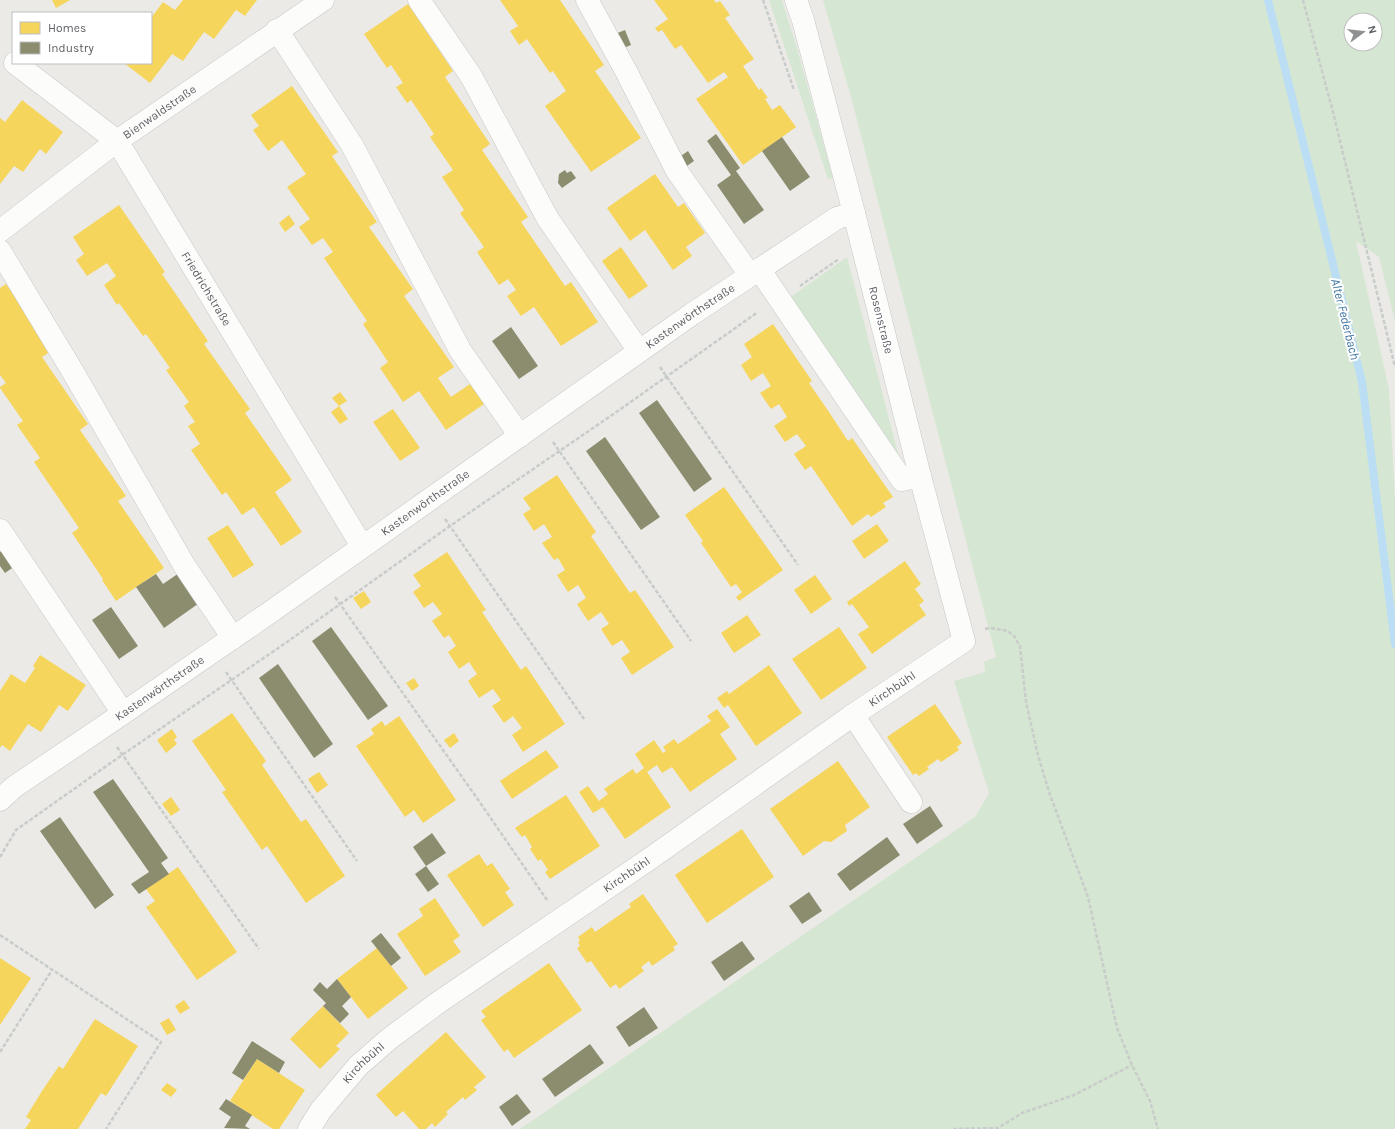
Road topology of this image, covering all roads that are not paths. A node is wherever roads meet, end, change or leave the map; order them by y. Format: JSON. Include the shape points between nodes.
{"nodes":[{"id":1,"x":322,"y":0,"type":"edge"},
{"id":2,"x":419,"y":0,"type":"edge"},
{"id":3,"x":587,"y":0,"type":"edge"},
{"id":4,"x":796,"y":0,"type":"edge"},
{"id":5,"x":277,"y":30,"type":"junction"},
{"id":6,"x":0,"y":52,"type":"edge"},
{"id":7,"x":12,"y":61,"type":"edge"},
{"id":8,"x":17,"y":64,"type":"edge"},
{"id":9,"x":116,"y":141,"type":"junction"},
{"id":10,"x":854,"y":213,"type":"junction"},
{"id":11,"x":0,"y":231,"type":"edge"},
{"id":12,"x":0,"y":251,"type":"edge"},
{"id":13,"x":754,"y":272,"type":"junction"},
{"id":14,"x":642,"y":349,"type":"junction"},
{"id":15,"x":520,"y":436,"type":"junction"},
{"id":16,"x":920,"y":476,"type":"junction"},
{"id":17,"x":0,"y":530,"type":"edge"},
{"id":18,"x":362,"y":546,"type":"junction"},
{"id":19,"x":963,"y":637,"type":"joint"},
{"id":20,"x":233,"y":638,"type":"junction"},
{"id":21,"x":123,"y":713,"type":"junction"},
{"id":22,"x":853,"y":715,"type":"junction"},
{"id":23,"x":0,"y":800,"type":"edge"},
{"id":24,"x":911,"y":802,"type":"dead end"},
{"id":25,"x":309,"y":1129,"type":"edge"}],
"edges":[{"from":1,"to":5,"type":"street","name":"Bienwaldstraße"},
{"from":2,"to":14,"type":"street","via":[[471,76],[548,219]]},
{"from":3,"to":13,"type":"street","via":[[677,171]]},
{"from":4,"to":10,"type":"street","name":"Rosenstraße"},
{"from":5,"to":9,"type":"street","name":"Bienwaldstraße"},
{"from":5,"to":15,"type":"street","via":[[352,145],[460,350]]},
{"from":6,"to":7,"type":"street","name":"Friedrichstraße"},
{"from":8,"to":9,"type":"street","name":"Friedrichstraße"},
{"from":9,"to":11,"type":"street","name":"Bienwaldstraße"},
{"from":9,"to":18,"type":"street","name":"Friedrichstraße"},
{"from":10,"to":13,"type":"street","name":"Kastenwörthstraße","via":[[837,218]]},
{"from":10,"to":16,"type":"street","name":"Rosenstraße"},
{"from":12,"to":20,"type":"street","via":[[184,565]]},
{"from":13,"to":14,"type":"street","name":"Kastenwörthstraße"},
{"from":13,"to":16,"type":"street","via":[[778,299],[902,480]]},
{"from":14,"to":15,"type":"street","name":"Kastenwörthstraße"},
{"from":15,"to":18,"type":"street","name":"Kastenwörthstraße"},
{"from":16,"to":19,"type":"street","name":"Rosenstraße"},
{"from":17,"to":21,"type":"street"},
{"from":18,"to":20,"type":"street","name":"Kastenwörthstraße"},
{"from":19,"to":22,"type":"street","name":"Kirchbühl"},
{"from":20,"to":21,"type":"street","name":"Kastenwörthstraße"},
{"from":21,"to":23,"type":"street","name":"Kastenwörthstraße","via":[[14,787]]},
{"from":22,"to":24,"type":"street"},
{"from":22,"to":25,"type":"street","name":"Kirchbühl","via":[[389,1039],[358,1066],[321,1110]]}]}
